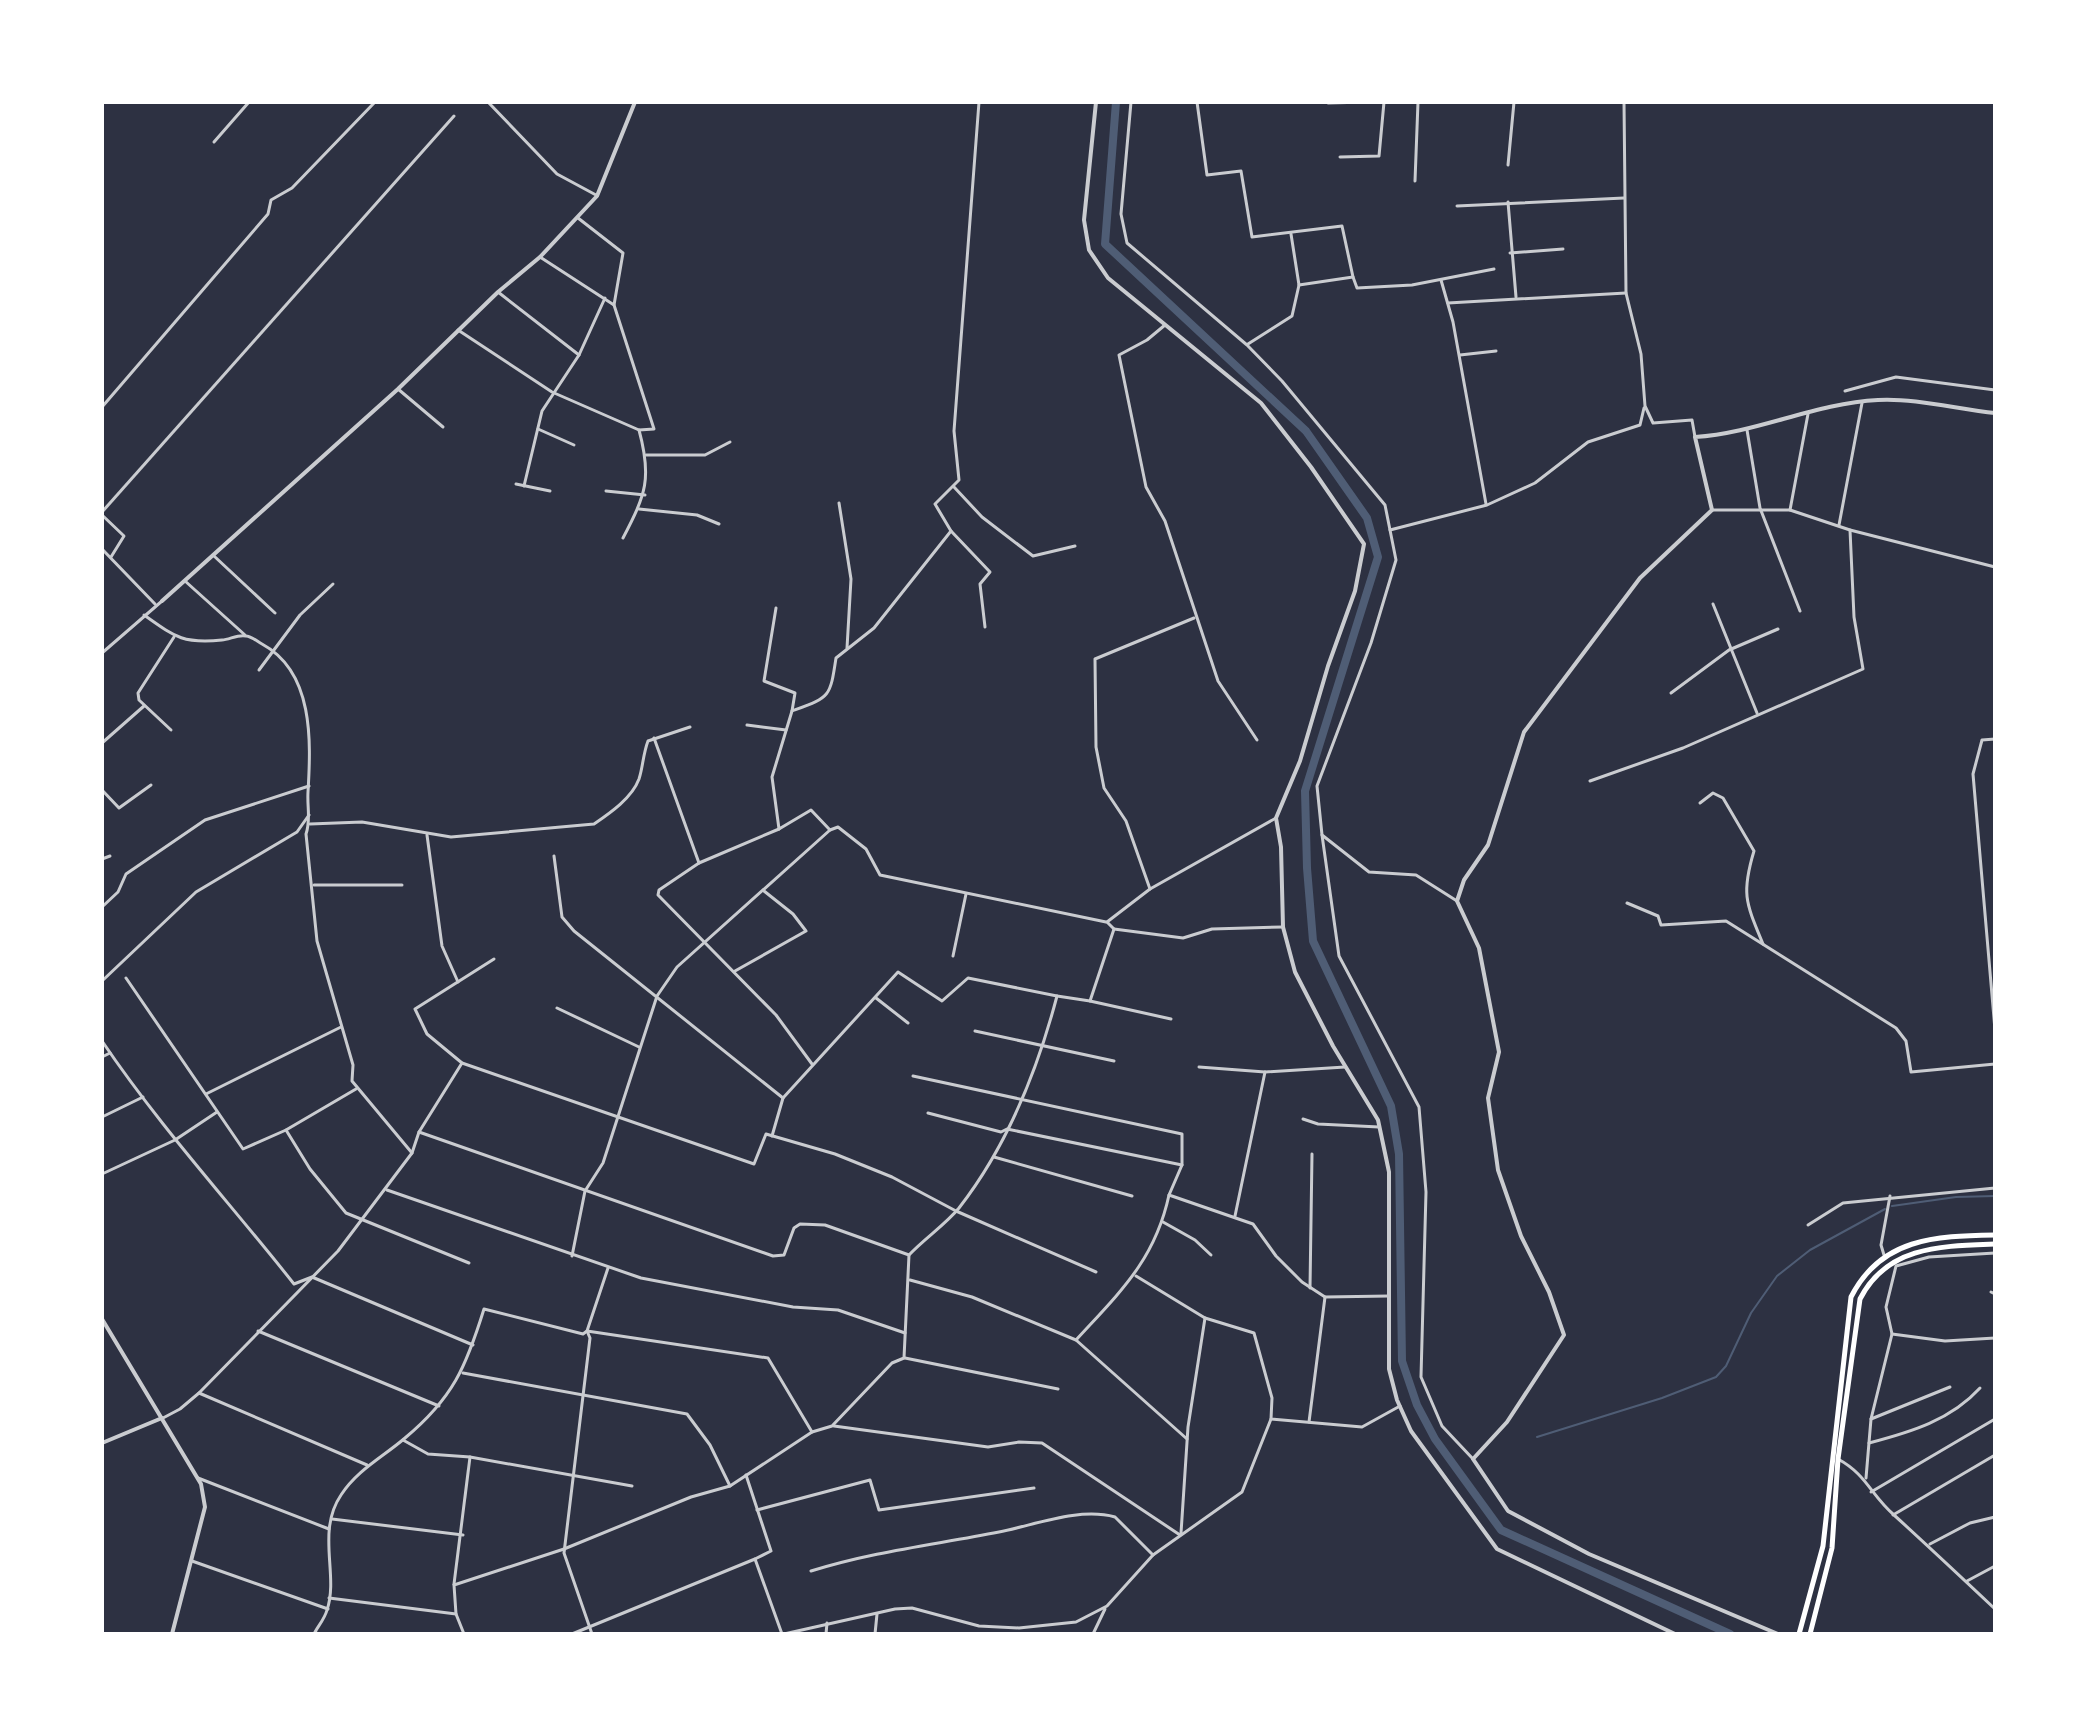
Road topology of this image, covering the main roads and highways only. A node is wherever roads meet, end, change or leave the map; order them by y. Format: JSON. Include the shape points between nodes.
{"nodes":[{"id":1,"x":1995,"y":1235,"type":"edge"},
{"id":2,"x":1995,"y":1244,"type":"edge"},
{"id":3,"x":1799,"y":1634,"type":"edge"},
{"id":4,"x":1810,"y":1634,"type":"edge"}],
"edges":[{"from":1,"to":3,"type":"main road","via":[[1954,1236],[1884,1255],[1865,1271],[1851,1297],[1823,1546]]},
{"from":2,"to":4,"type":"main road","via":[[1955,1245],[1889,1263],[1860,1299],[1832,1548]]}]}
